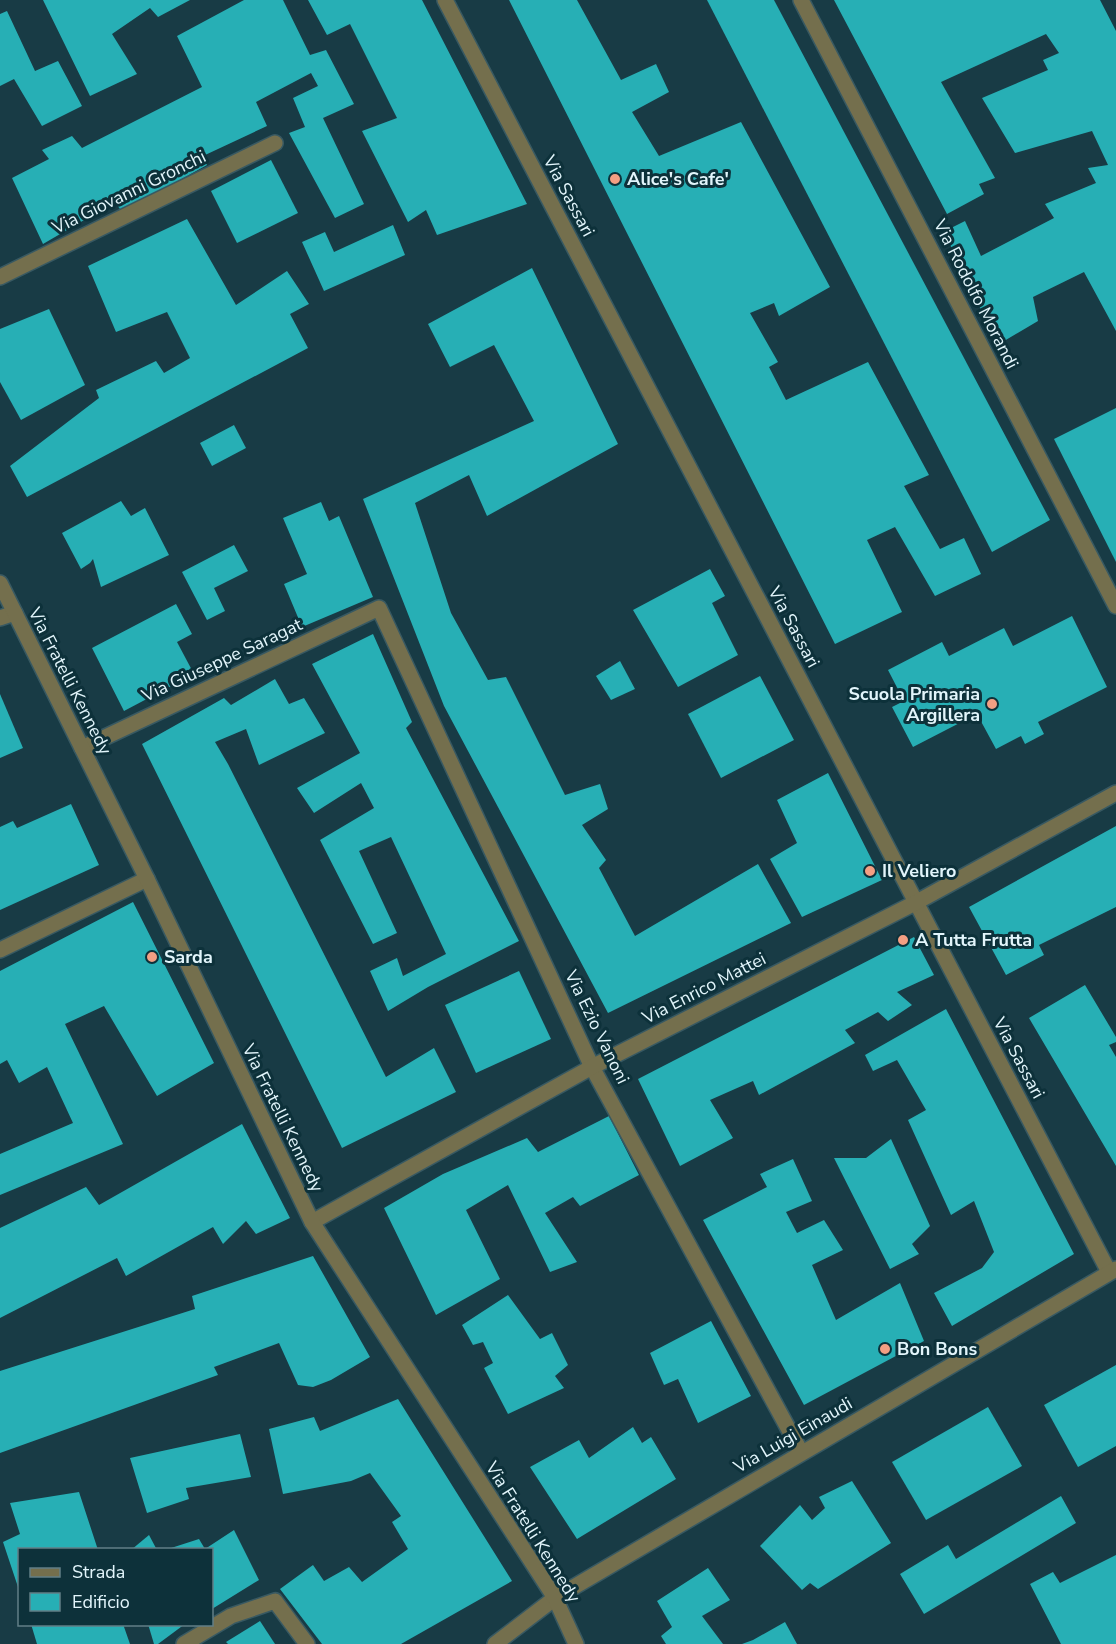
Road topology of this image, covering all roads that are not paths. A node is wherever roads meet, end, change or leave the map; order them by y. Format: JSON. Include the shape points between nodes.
{"nodes":[{"id":1,"x":445,"y":0,"type":"edge"},
{"id":2,"x":801,"y":0,"type":"edge"},
{"id":3,"x":275,"y":143,"type":"dead end"},
{"id":4,"x":0,"y":277,"type":"edge"},
{"id":5,"x":0,"y":583,"type":"edge"},
{"id":6,"x":1116,"y":606,"type":"edge"},
{"id":7,"x":380,"y":608,"type":"joint"},
{"id":8,"x":7,"y":615,"type":"edge"},
{"id":9,"x":82,"y":748,"type":"junction"},
{"id":10,"x":1116,"y":793,"type":"edge"},
{"id":11,"x":147,"y":879,"type":"junction"},
{"id":12,"x":915,"y":903,"type":"junction"},
{"id":13,"x":0,"y":950,"type":"edge"},
{"id":14,"x":592,"y":1066,"type":"junction"},
{"id":15,"x":312,"y":1222,"type":"junction"},
{"id":16,"x":1112,"y":1270,"type":"edge"},
{"id":17,"x":801,"y":1452,"type":"junction"},
{"id":18,"x":555,"y":1598,"type":"junction"},
{"id":19,"x":184,"y":1644,"type":"edge"},
{"id":20,"x":307,"y":1644,"type":"edge"},
{"id":21,"x":495,"y":1644,"type":"edge"},
{"id":22,"x":576,"y":1644,"type":"edge"}],
"edges":[{"from":1,"to":12,"type":"street","name":"Via Sassari"},
{"from":2,"to":6,"type":"street","name":"Via Rodolfo Morandi"},
{"from":3,"to":4,"type":"street","name":"Via Giovanni Gronchi"},
{"from":5,"to":8,"type":"street","name":"Via Fratelli Kennedy"},
{"from":7,"to":9,"type":"street","name":"Via Giuseppe Saragat"},
{"from":7,"to":14,"type":"street","name":"Via Ezio Vanoni"},
{"from":8,"to":9,"type":"street","name":"Via Fratelli Kennedy"},
{"from":9,"to":11,"type":"street","name":"Via Fratelli Kennedy"},
{"from":10,"to":12,"type":"street","name":"Via Enrico Mattei"},
{"from":11,"to":13,"type":"street"},
{"from":11,"to":15,"type":"street","name":"Via Fratelli Kennedy"},
{"from":12,"to":14,"type":"street","name":"Via Enrico Mattei"},
{"from":12,"to":16,"type":"street","name":"Via Sassari"},
{"from":14,"to":15,"type":"street","name":"Via Enrico Mattei"},
{"from":14,"to":17,"type":"street","name":"Via Ezio Vanoni"},
{"from":15,"to":18,"type":"street","name":"Via Fratelli Kennedy"},
{"from":16,"to":17,"type":"street","name":"Via Luigi Einaudi"},
{"from":17,"to":18,"type":"street","name":"Via Luigi Einaudi"},
{"from":18,"to":21,"type":"street","name":"Via Luigi Einaudi"},
{"from":18,"to":22,"type":"street","name":"Via Fratelli Kennedy"},
{"from":19,"to":20,"type":"street","via":[[231,1616],[275,1600]]}]}
